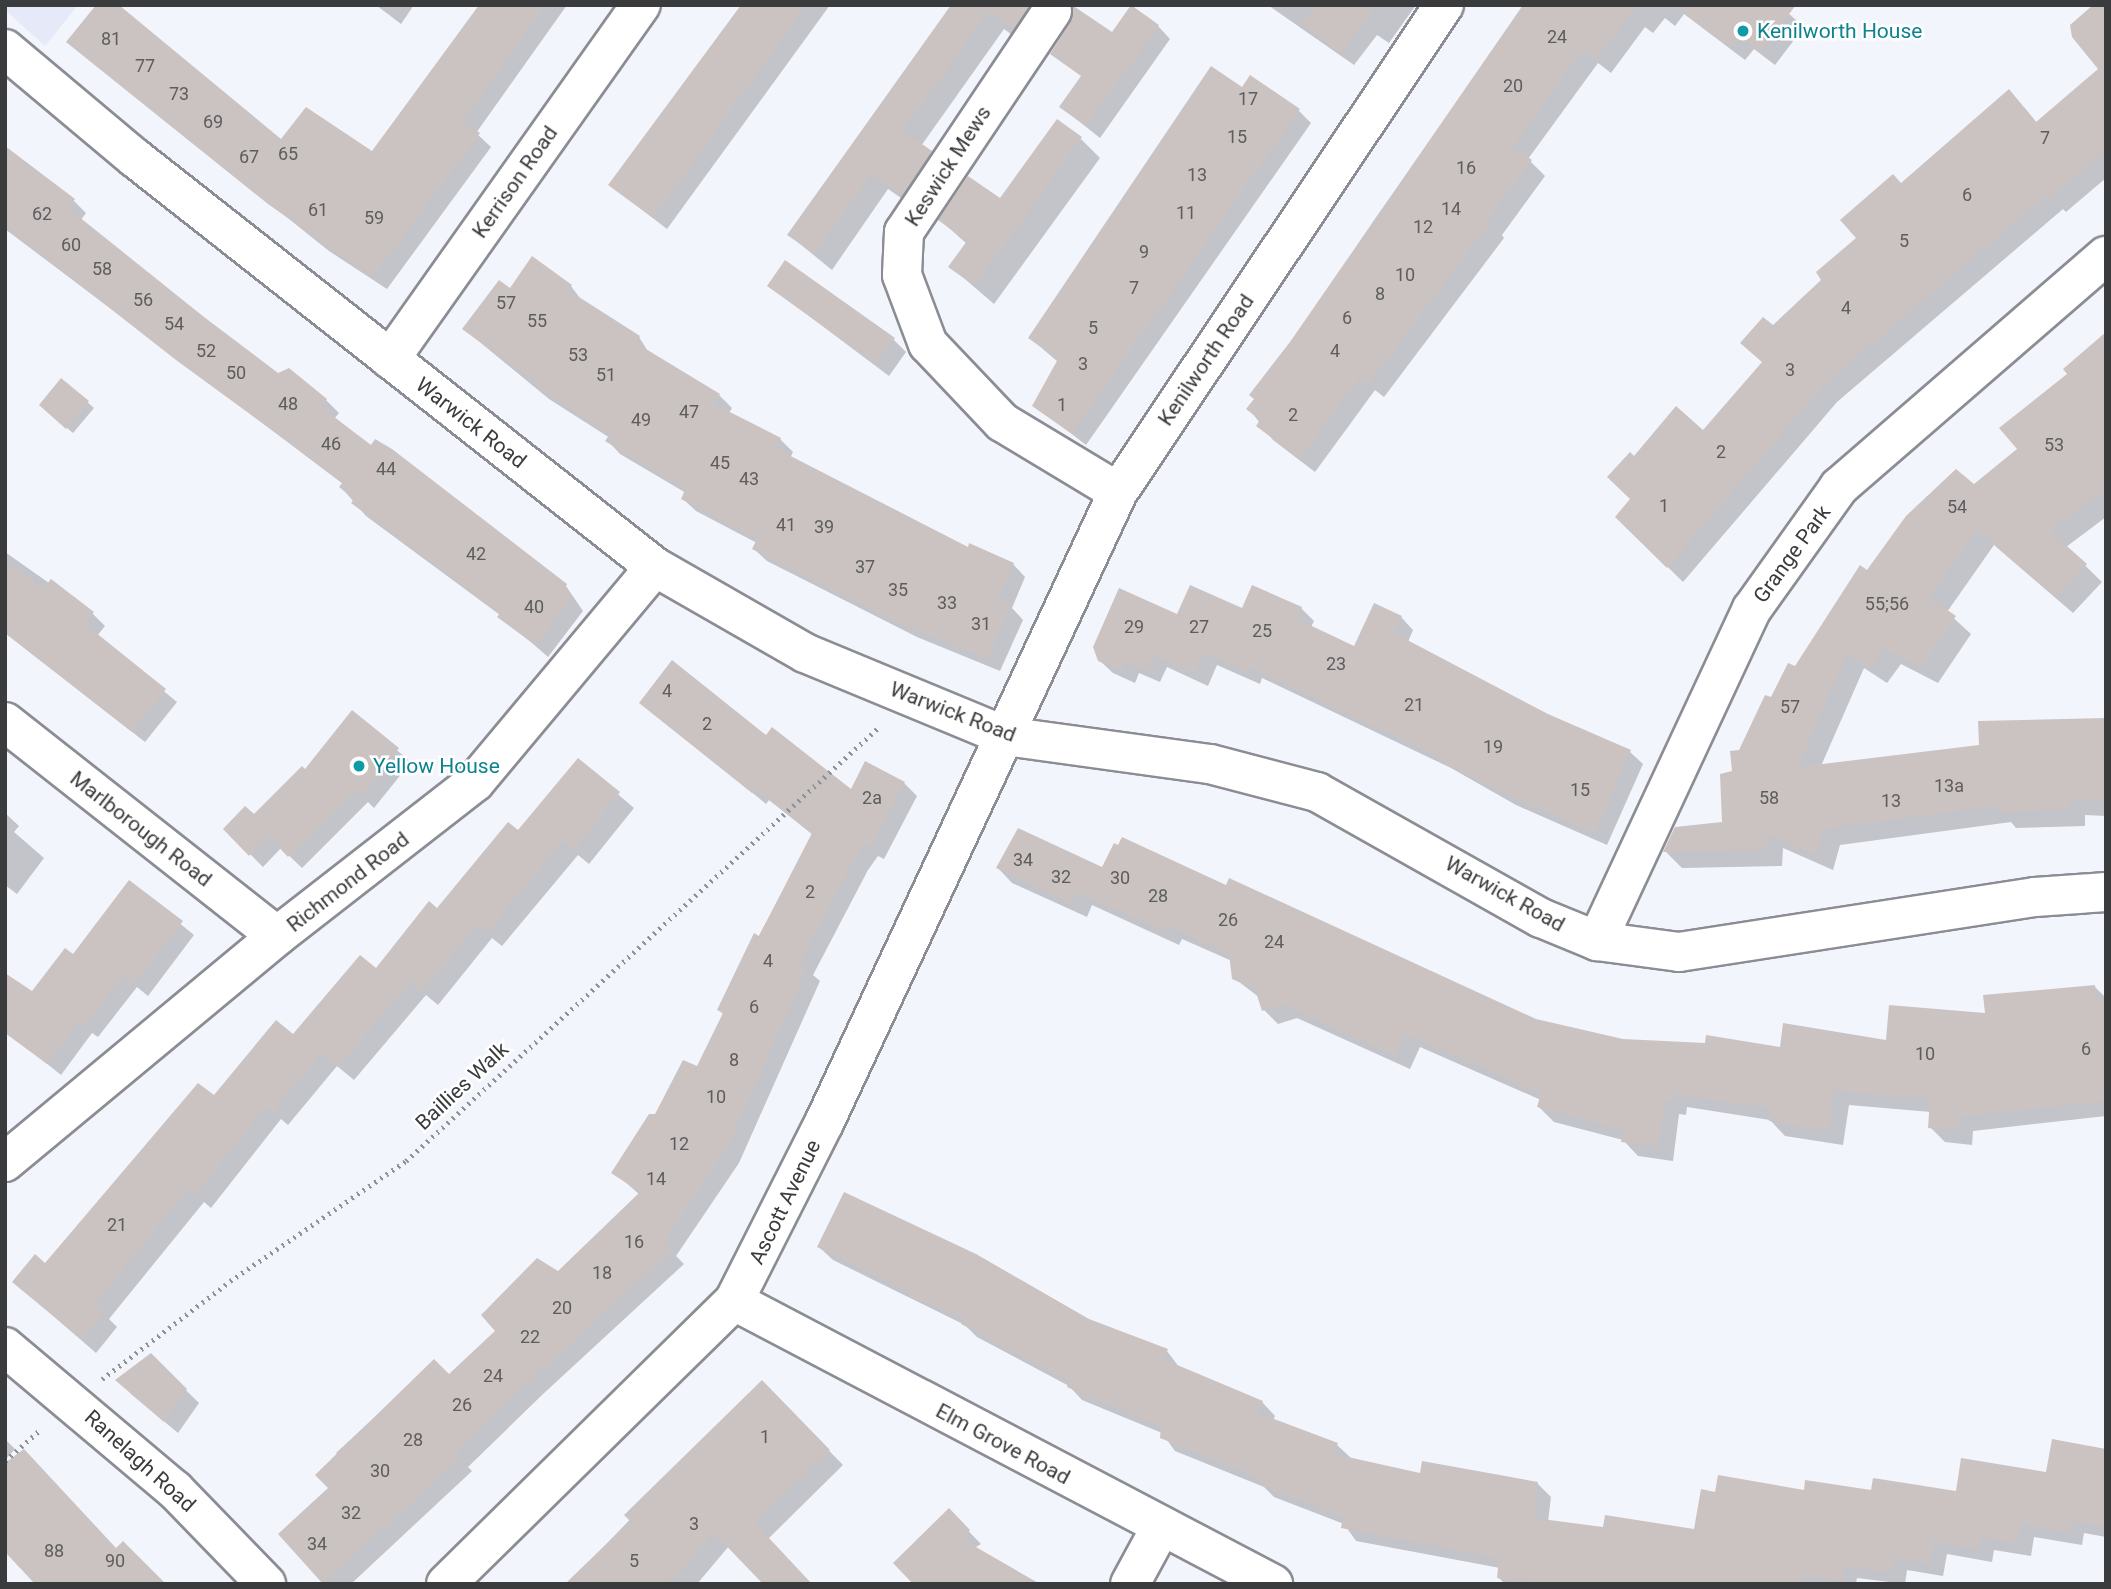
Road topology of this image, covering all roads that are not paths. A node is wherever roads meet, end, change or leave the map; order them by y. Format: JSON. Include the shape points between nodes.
{"nodes":[{"id":1,"x":641,"y":5,"type":"edge"},
{"id":2,"x":1444,"y":5,"type":"edge"},
{"id":3,"x":1052,"y":10,"type":"dead end"},
{"id":4,"x":5,"y":49,"type":"edge"},
{"id":5,"x":2106,"y":256,"type":"edge"},
{"id":6,"x":390,"y":359,"type":"junction"},
{"id":7,"x":1118,"y":492,"type":"junction"},
{"id":8,"x":655,"y":567,"type":"junction"},
{"id":9,"x":5,"y":722,"type":"edge"},
{"id":10,"x":1005,"y":736,"type":"junction"},
{"id":11,"x":2106,"y":892,"type":"edge"},
{"id":12,"x":277,"y":936,"type":"junction"},
{"id":13,"x":1597,"y":941,"type":"junction"},
{"id":14,"x":5,"y":1162,"type":"edge"},
{"id":15,"x":734,"y":1301,"type":"junction"},
{"id":16,"x":5,"y":1348,"type":"edge"},
{"id":17,"x":1161,"y":1527,"type":"junction"},
{"id":18,"x":266,"y":1584,"type":"edge"},
{"id":19,"x":446,"y":1584,"type":"edge"},
{"id":20,"x":1130,"y":1584,"type":"edge"},
{"id":21,"x":1273,"y":1584,"type":"edge"}],
"edges":[{"from":1,"to":6,"type":"street","name":"Kerrison Road"},
{"from":2,"to":7,"type":"street","name":"Kenilworth Road"},
{"from":3,"to":7,"type":"street","name":"Keswick Mews","via":[[904,232],[902,275],[928,344],[1002,422]]},
{"from":4,"to":6,"type":"street","name":"Warwick Road"},
{"from":5,"to":13,"type":"street","name":"Grange Park","via":[[1839,487],[1752,609]]},
{"from":6,"to":8,"type":"street","name":"Warwick Road"},
{"from":7,"to":10,"type":"street","name":"Kenilworth Road"},
{"from":8,"to":10,"type":"street","name":"Warwick Road","via":[[805,653]]},
{"from":8,"to":12,"type":"street","name":"Richmond Road","via":[[475,782]]},
{"from":9,"to":12,"type":"street","name":"Marlborough Road"},
{"from":10,"to":13,"type":"street","name":"Warwick Road","via":[[1210,764],[1317,792],[1541,918]]},
{"from":10,"to":15,"type":"street","name":"Ascott Avenue","via":[[763,1251]]},
{"from":11,"to":13,"type":"street","name":"Warwick Road","via":[[2035,897],[1679,952]]},
{"from":12,"to":14,"type":"street","name":"Richmond Road"},
{"from":15,"to":17,"type":"street","name":"Elm Grove Road"},
{"from":15,"to":19,"type":"street","name":"Ascott Avenue"},
{"from":16,"to":18,"type":"street","name":"Ranelagh Road","via":[[175,1490]]},
{"from":17,"to":20,"type":"street"},
{"from":17,"to":21,"type":"street","name":"Elm Grove Road"}]}
